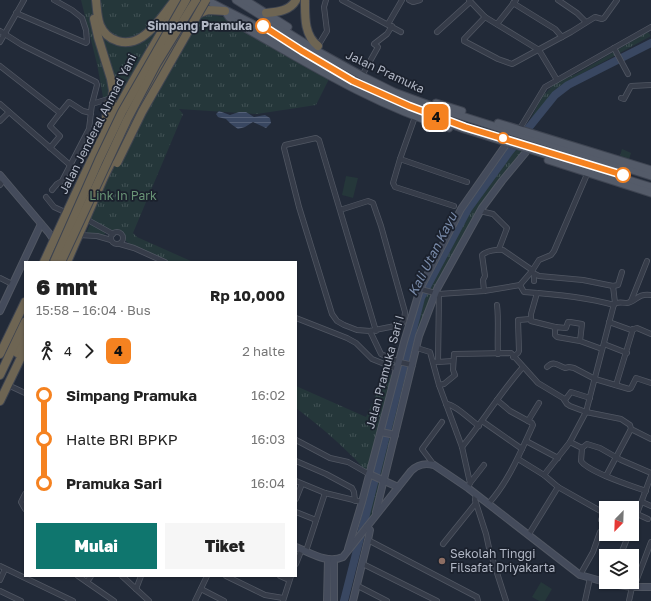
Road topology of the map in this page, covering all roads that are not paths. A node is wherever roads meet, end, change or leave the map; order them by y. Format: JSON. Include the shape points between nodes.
{"nodes":[{"id":1,"x":24,"y":0,"type":"edge"},
{"id":2,"x":54,"y":0,"type":"edge"},
{"id":3,"x":91,"y":0,"type":"edge"},
{"id":4,"x":96,"y":0,"type":"edge"},
{"id":5,"x":175,"y":0,"type":"edge"},
{"id":6,"x":181,"y":0,"type":"edge"},
{"id":7,"x":186,"y":0,"type":"edge"},
{"id":8,"x":196,"y":0,"type":"edge"},
{"id":9,"x":202,"y":0,"type":"edge"},
{"id":10,"x":206,"y":0,"type":"edge"},
{"id":11,"x":236,"y":0,"type":"edge"},
{"id":12,"x":245,"y":0,"type":"edge"},
{"id":13,"x":296,"y":0,"type":"edge"},
{"id":14,"x":307,"y":0,"type":"edge"},
{"id":15,"x":326,"y":0,"type":"edge"},
{"id":16,"x":342,"y":0,"type":"edge"},
{"id":17,"x":402,"y":0,"type":"edge"},
{"id":18,"x":409,"y":0,"type":"edge"},
{"id":19,"x":420,"y":0,"type":"edge"},
{"id":20,"x":558,"y":0,"type":"edge"},
{"id":21,"x":470,"y":1,"type":"edge"},
{"id":22,"x":614,"y":1,"type":"edge"},
{"id":23,"x":514,"y":2,"type":"edge"},
{"id":24,"x":225,"y":10,"type":"junction"},
{"id":25,"x":16,"y":13,"type":"junction"},
{"id":26,"x":266,"y":13,"type":"junction"},
{"id":27,"x":191,"y":16,"type":"junction"},
{"id":28,"x":485,"y":17,"type":"junction"},
{"id":29,"x":586,"y":22,"type":"junction"},
{"id":30,"x":497,"y":24,"type":"junction"},
{"id":31,"x":390,"y":25,"type":"junction"},
{"id":32,"x":651,"y":27,"type":"edge"},
{"id":33,"x":0,"y":31,"type":"edge"},
{"id":34,"x":401,"y":32,"type":"dead end"},
{"id":35,"x":437,"y":32,"type":"dead end"},
{"id":36,"x":5,"y":34,"type":"junction"},
{"id":37,"x":562,"y":37,"type":"junction"},
{"id":38,"x":0,"y":42,"type":"edge"},
{"id":39,"x":316,"y":44,"type":"junction"},
{"id":40,"x":614,"y":48,"type":"junction"},
{"id":41,"x":539,"y":50,"type":"junction"},
{"id":42,"x":322,"y":54,"type":"junction"},
{"id":43,"x":104,"y":56,"type":"junction"},
{"id":44,"x":0,"y":66,"type":"edge"},
{"id":45,"x":330,"y":71,"type":"junction"},
{"id":46,"x":364,"y":72,"type":"junction"},
{"id":47,"x":628,"y":74,"type":"dead end"},
{"id":48,"x":333,"y":78,"type":"junction"},
{"id":49,"x":557,"y":80,"type":"junction"},
{"id":50,"x":651,"y":86,"type":"edge"},
{"id":51,"x":406,"y":91,"type":"junction"},
{"id":52,"x":394,"y":92,"type":"junction"},
{"id":53,"x":621,"y":98,"type":"dead end"},
{"id":54,"x":106,"y":100,"type":"junction"},
{"id":55,"x":0,"y":104,"type":"edge"},
{"id":56,"x":92,"y":104,"type":"junction"},
{"id":57,"x":113,"y":110,"type":"junction"},
{"id":58,"x":9,"y":112,"type":"junction"},
{"id":59,"x":60,"y":113,"type":"junction"},
{"id":60,"x":91,"y":113,"type":"junction"},
{"id":61,"x":416,"y":115,"type":"junction"},
{"id":62,"x":0,"y":121,"type":"edge"},
{"id":63,"x":105,"y":125,"type":"junction"},
{"id":64,"x":519,"y":132,"type":"junction"},
{"id":65,"x":507,"y":145,"type":"junction"},
{"id":66,"x":516,"y":147,"type":"junction"},
{"id":67,"x":50,"y":148,"type":"junction"},
{"id":68,"x":526,"y":152,"type":"junction"},
{"id":69,"x":542,"y":155,"type":"junction"},
{"id":70,"x":400,"y":159,"type":"junction"},
{"id":71,"x":70,"y":165,"type":"junction"},
{"id":72,"x":639,"y":169,"type":"junction"},
{"id":73,"x":651,"y":170,"type":"edge"},
{"id":74,"x":588,"y":172,"type":"junction"},
{"id":75,"x":651,"y":176,"type":"edge"},
{"id":76,"x":2,"y":177,"type":"edge"},
{"id":77,"x":104,"y":180,"type":"junction"},
{"id":78,"x":467,"y":182,"type":"dead end"},
{"id":79,"x":80,"y":184,"type":"junction"},
{"id":80,"x":0,"y":186,"type":"edge"},
{"id":81,"x":651,"y":187,"type":"edge"},
{"id":82,"x":52,"y":190,"type":"dead end"},
{"id":83,"x":651,"y":193,"type":"edge"},
{"id":84,"x":46,"y":198,"type":"dead end"},
{"id":85,"x":454,"y":206,"type":"dead end"},
{"id":86,"x":340,"y":210,"type":"junction"},
{"id":87,"x":480,"y":211,"type":"junction"},
{"id":88,"x":63,"y":212,"type":"junction"},
{"id":89,"x":86,"y":219,"type":"junction"},
{"id":90,"x":45,"y":228,"type":"junction"},
{"id":91,"x":113,"y":234,"type":"junction"},
{"id":92,"x":78,"y":237,"type":"junction"},
{"id":93,"x":54,"y":240,"type":"junction"},
{"id":94,"x":111,"y":240,"type":"junction"},
{"id":95,"x":121,"y":242,"type":"junction"},
{"id":96,"x":499,"y":249,"type":"junction"},
{"id":97,"x":647,"y":260,"type":"dead end"},
{"id":98,"x":26,"y":261,"type":"edge"},
{"id":99,"x":44,"y":261,"type":"edge"},
{"id":100,"x":54,"y":261,"type":"edge"},
{"id":101,"x":64,"y":261,"type":"edge"},
{"id":102,"x":65,"y":261,"type":"edge"},
{"id":103,"x":66,"y":261,"type":"edge"},
{"id":104,"x":163,"y":261,"type":"edge"},
{"id":105,"x":24,"y":264,"type":"edge"},
{"id":106,"x":533,"y":272,"type":"junction"},
{"id":107,"x":622,"y":272,"type":"dead end"},
{"id":108,"x":0,"y":278,"type":"edge"},
{"id":109,"x":534,"y":281,"type":"dead end"},
{"id":110,"x":12,"y":284,"type":"junction"},
{"id":111,"x":520,"y":285,"type":"junction"},
{"id":112,"x":613,"y":286,"type":"junction"},
{"id":113,"x":420,"y":289,"type":"junction"},
{"id":114,"x":484,"y":291,"type":"junction"},
{"id":115,"x":537,"y":293,"type":"junction"},
{"id":116,"x":651,"y":295,"type":"edge"},
{"id":117,"x":436,"y":296,"type":"junction"},
{"id":118,"x":631,"y":301,"type":"junction"},
{"id":119,"x":24,"y":304,"type":"edge"},
{"id":120,"x":615,"y":304,"type":"junction"},
{"id":121,"x":497,"y":305,"type":"dead end"},
{"id":122,"x":0,"y":311,"type":"edge"},
{"id":123,"x":297,"y":318,"type":"edge"},
{"id":124,"x":531,"y":319,"type":"junction"},
{"id":125,"x":609,"y":322,"type":"junction"},
{"id":126,"x":24,"y":324,"type":"edge"},
{"id":127,"x":555,"y":327,"type":"junction"},
{"id":128,"x":633,"y":329,"type":"junction"},
{"id":129,"x":370,"y":331,"type":"junction"},
{"id":130,"x":376,"y":331,"type":"junction"},
{"id":131,"x":651,"y":334,"type":"edge"},
{"id":132,"x":24,"y":340,"type":"edge"},
{"id":133,"x":580,"y":341,"type":"junction"},
{"id":134,"x":603,"y":346,"type":"junction"},
{"id":135,"x":417,"y":348,"type":"junction"},
{"id":136,"x":24,"y":351,"type":"edge"},
{"id":137,"x":627,"y":353,"type":"junction"},
{"id":138,"x":0,"y":354,"type":"edge"},
{"id":139,"x":498,"y":354,"type":"junction"},
{"id":140,"x":513,"y":357,"type":"junction"},
{"id":141,"x":453,"y":361,"type":"junction"},
{"id":142,"x":401,"y":362,"type":"junction"},
{"id":143,"x":435,"y":362,"type":"junction"},
{"id":144,"x":411,"y":364,"type":"junction"},
{"id":145,"x":523,"y":367,"type":"junction"},
{"id":146,"x":548,"y":367,"type":"dead end"},
{"id":147,"x":397,"y":369,"type":"junction"},
{"id":148,"x":0,"y":375,"type":"edge"},
{"id":149,"x":595,"y":379,"type":"junction"},
{"id":150,"x":651,"y":383,"type":"edge"},
{"id":151,"x":8,"y":385,"type":"junction"},
{"id":152,"x":439,"y":385,"type":"junction"},
{"id":153,"x":616,"y":385,"type":"junction"},
{"id":154,"x":0,"y":389,"type":"edge"},
{"id":155,"x":24,"y":393,"type":"edge"},
{"id":156,"x":590,"y":398,"type":"junction"},
{"id":157,"x":497,"y":400,"type":"junction"},
{"id":158,"x":565,"y":400,"type":"junction"},
{"id":159,"x":0,"y":401,"type":"edge"},
{"id":160,"x":539,"y":403,"type":"dead end"},
{"id":161,"x":446,"y":404,"type":"junction"},
{"id":162,"x":586,"y":412,"type":"junction"},
{"id":163,"x":482,"y":421,"type":"junction"},
{"id":164,"x":528,"y":421,"type":"junction"},
{"id":165,"x":442,"y":422,"type":"dead end"},
{"id":166,"x":479,"y":426,"type":"junction"},
{"id":167,"x":631,"y":430,"type":"junction"},
{"id":168,"x":381,"y":432,"type":"junction"},
{"id":169,"x":394,"y":435,"type":"junction"},
{"id":170,"x":651,"y":439,"type":"edge"},
{"id":171,"x":297,"y":441,"type":"edge"},
{"id":172,"x":526,"y":442,"type":"junction"},
{"id":173,"x":570,"y":442,"type":"junction"},
{"id":174,"x":462,"y":447,"type":"junction"},
{"id":175,"x":582,"y":448,"type":"junction"},
{"id":176,"x":522,"y":449,"type":"junction"},
{"id":177,"x":616,"y":457,"type":"junction"},
{"id":178,"x":518,"y":458,"type":"junction"},
{"id":179,"x":558,"y":458,"type":"junction"},
{"id":180,"x":297,"y":461,"type":"edge"},
{"id":181,"x":434,"y":465,"type":"junction"},
{"id":182,"x":484,"y":465,"type":"dead end"},
{"id":183,"x":651,"y":472,"type":"edge"},
{"id":184,"x":370,"y":475,"type":"junction"},
{"id":185,"x":544,"y":475,"type":"junction"},
{"id":186,"x":606,"y":476,"type":"junction"},
{"id":187,"x":651,"y":476,"type":"edge"},
{"id":188,"x":382,"y":480,"type":"junction"},
{"id":189,"x":297,"y":482,"type":"edge"},
{"id":190,"x":302,"y":484,"type":"junction"},
{"id":191,"x":469,"y":486,"type":"junction"},
{"id":192,"x":398,"y":487,"type":"junction"},
{"id":193,"x":558,"y":487,"type":"junction"},
{"id":194,"x":646,"y":491,"type":"junction"},
{"id":195,"x":325,"y":494,"type":"junction"},
{"id":196,"x":476,"y":494,"type":"junction"},
{"id":197,"x":24,"y":496,"type":"edge"},
{"id":198,"x":297,"y":496,"type":"edge"},
{"id":199,"x":355,"y":501,"type":"junction"},
{"id":200,"x":362,"y":502,"type":"junction"},
{"id":201,"x":476,"y":502,"type":"junction"},
{"id":202,"x":642,"y":502,"type":"junction"},
{"id":203,"x":488,"y":504,"type":"junction"},
{"id":204,"x":651,"y":506,"type":"edge"},
{"id":205,"x":24,"y":507,"type":"edge"},
{"id":206,"x":639,"y":509,"type":"edge"},
{"id":207,"x":599,"y":510,"type":"edge"},
{"id":208,"x":297,"y":512,"type":"edge"},
{"id":209,"x":639,"y":515,"type":"edge"},
{"id":210,"x":376,"y":516,"type":"junction"},
{"id":211,"x":648,"y":519,"type":"dead end"},
{"id":212,"x":316,"y":520,"type":"junction"},
{"id":213,"x":367,"y":527,"type":"junction"},
{"id":214,"x":529,"y":534,"type":"junction"},
{"id":215,"x":599,"y":535,"type":"edge"},
{"id":216,"x":368,"y":540,"type":"junction"},
{"id":217,"x":651,"y":542,"type":"edge"},
{"id":218,"x":443,"y":544,"type":"dead end"},
{"id":219,"x":301,"y":549,"type":"edge"},
{"id":220,"x":347,"y":553,"type":"junction"},
{"id":221,"x":331,"y":560,"type":"junction"},
{"id":222,"x":297,"y":561,"type":"edge"},
{"id":223,"x":363,"y":564,"type":"junction"},
{"id":224,"x":0,"y":566,"type":"edge"},
{"id":225,"x":5,"y":569,"type":"junction"},
{"id":226,"x":639,"y":572,"type":"edge"},
{"id":227,"x":580,"y":575,"type":"junction"},
{"id":228,"x":35,"y":577,"type":"edge"},
{"id":229,"x":80,"y":577,"type":"edge"},
{"id":230,"x":90,"y":577,"type":"edge"},
{"id":231,"x":123,"y":577,"type":"edge"},
{"id":232,"x":141,"y":577,"type":"edge"},
{"id":233,"x":207,"y":577,"type":"edge"},
{"id":234,"x":228,"y":577,"type":"edge"},
{"id":235,"x":290,"y":578,"type":"edge"},
{"id":236,"x":590,"y":578,"type":"junction"},
{"id":237,"x":0,"y":580,"type":"edge"},
{"id":238,"x":599,"y":580,"type":"edge"},
{"id":239,"x":31,"y":581,"type":"junction"},
{"id":240,"x":87,"y":582,"type":"junction"},
{"id":241,"x":358,"y":586,"type":"junction"},
{"id":242,"x":639,"y":587,"type":"edge"},
{"id":243,"x":651,"y":587,"type":"edge"},
{"id":244,"x":136,"y":589,"type":"junction"},
{"id":245,"x":632,"y":589,"type":"edge"},
{"id":246,"x":201,"y":590,"type":"junction"},
{"id":247,"x":0,"y":591,"type":"edge"},
{"id":248,"x":65,"y":599,"type":"edge"},
{"id":249,"x":478,"y":599,"type":"edge"},
{"id":250,"x":283,"y":600,"type":"edge"},
{"id":251,"x":21,"y":601,"type":"edge"},
{"id":252,"x":73,"y":601,"type":"edge"},
{"id":253,"x":114,"y":601,"type":"edge"},
{"id":254,"x":148,"y":601,"type":"edge"},
{"id":255,"x":196,"y":601,"type":"edge"},
{"id":256,"x":224,"y":601,"type":"edge"},
{"id":257,"x":328,"y":601,"type":"edge"},
{"id":258,"x":334,"y":601,"type":"edge"},
{"id":259,"x":354,"y":601,"type":"edge"},
{"id":260,"x":387,"y":601,"type":"edge"},
{"id":261,"x":437,"y":601,"type":"edge"},
{"id":262,"x":506,"y":601,"type":"edge"},
{"id":263,"x":585,"y":601,"type":"edge"},
{"id":264,"x":629,"y":601,"type":"edge"}],
"edges":[{"from":1,"to":25,"type":"street"},
{"from":2,"to":25,"type":"street","via":[[82,18],[86,30],[86,43]]},
{"from":3,"to":43,"type":"highway"},
{"from":4,"to":5,"type":"highway","via":[[98,16],[104,31],[112,39],[120,42],[142,37],[151,30]]},
{"from":5,"to":57,"type":"highway"},
{"from":6,"to":79,"type":"highway","name":"Jalan Jenderal Ahmad Yani","via":[[140,68]]},
{"from":7,"to":100,"type":"highway","bridge":true,"via":[[122,112]]},
{"from":8,"to":102,"type":"highway","bridge":true,"via":[[126,120]]},
{"from":9,"to":27,"type":"highway"},
{"from":10,"to":24,"type":"main road","name":"Jalan Pramuka"},
{"from":10,"to":77,"type":"highway","bridge":true,"via":[[142,112],[117,163]]},
{"from":11,"to":42,"type":"main road","name":"Jalan Pramuka"},
{"from":12,"to":26,"type":"main road","name":"Jalan Pramuka"},
{"from":13,"to":26,"type":"highway","via":[[287,9]]},
{"from":14,"to":39,"type":"highway","via":[[305,21]]},
{"from":15,"to":39,"type":"street","via":[[324,7],[327,31]]},
{"from":16,"to":31,"type":"street"},
{"from":17,"to":31,"type":"street"},
{"from":18,"to":19,"type":"street"},
{"from":20,"to":29,"type":"street"},
{"from":21,"to":28,"type":"street"},
{"from":21,"to":35,"type":"street"},
{"from":22,"to":29,"type":"street","via":[[604,18],[595,17]]},
{"from":23,"to":30,"type":"street"},
{"from":23,"to":37,"type":"street","via":[[555,29]]},
{"from":24,"to":27,"type":"highway","via":[[208,10]]},
{"from":24,"to":45,"type":"main road","name":"Jalan Pramuka"},
{"from":24,"to":48,"type":"main road","name":"Jalan Pramuka","via":[[233,21]]},
{"from":25,"to":36,"type":"street"},
{"from":26,"to":39,"type":"main road","name":"Jalan Pramuka"},
{"from":27,"to":77,"type":"highway","via":[[138,108]]},
{"from":28,"to":30,"type":"street"},
{"from":28,"to":41,"type":"street","via":[[464,39],[466,42],[510,64]]},
{"from":29,"to":37,"type":"street"},
{"from":30,"to":41,"type":"street"},
{"from":31,"to":34,"type":"street"},
{"from":31,"to":46,"type":"street","via":[[387,34],[374,44],[378,47]]},
{"from":32,"to":40,"type":"street"},
{"from":33,"to":36,"type":"street"},
{"from":36,"to":38,"type":"street"},
{"from":36,"to":56,"type":"street","via":[[96,82]]},
{"from":37,"to":41,"type":"street"},
{"from":39,"to":42,"type":"main road"},
{"from":39,"to":46,"type":"main road","name":"Jalan Pramuka"},
{"from":40,"to":47,"type":"street"},
{"from":40,"to":49,"type":"street"},
{"from":41,"to":49,"type":"street"},
{"from":42,"to":52,"type":"main road","name":"Jalan Pramuka"},
{"from":43,"to":54,"type":"highway","via":[[108,85]]},
{"from":43,"to":57,"type":"highway","via":[[113,90]]},
{"from":44,"to":59,"type":"street"},
{"from":45,"to":48,"type":"main road"},
{"from":45,"to":61,"type":"main road","name":"Jalan Pramuka"},
{"from":46,"to":51,"type":"main road","name":"Jalan Pramuka"},
{"from":48,"to":61,"type":"main road","name":"Jalan Pramuka","via":[[363,94]]},
{"from":49,"to":64,"type":"street","via":[[545,87]]},
{"from":50,"to":53,"type":"street","via":[[631,86],[624,99]]},
{"from":51,"to":52,"type":"main road"},
{"from":51,"to":64,"type":"main road","name":"Jalan Pramuka"},
{"from":52,"to":64,"type":"main road","name":"Jalan Pramuka","via":[[443,110]]},
{"from":54,"to":56,"type":"street"},
{"from":54,"to":63,"type":"highway"},
{"from":55,"to":58,"type":"street"},
{"from":56,"to":60,"type":"street"},
{"from":57,"to":63,"type":"highway"},
{"from":58,"to":62,"type":"street"},
{"from":58,"to":67,"type":"street"},
{"from":59,"to":60,"type":"street","via":[[69,102]]},
{"from":59,"to":67,"type":"street","via":[[50,126],[60,136]]},
{"from":60,"to":71,"type":"street","via":[[87,135]]},
{"from":61,"to":65,"type":"main road","name":"Jalan Pramuka"},
{"from":61,"to":70,"type":"street"},
{"from":63,"to":79,"type":"highway"},
{"from":64,"to":72,"type":"main road","name":"Jalan Pramuka"},
{"from":65,"to":66,"type":"main road","name":"Jalan Pramuka"},
{"from":65,"to":113,"type":"street","name":"Jalan Pramuka Sari I","via":[[461,209]]},
{"from":66,"to":68,"type":"main road","name":"Jalan Pramuka"},
{"from":66,"to":69,"type":"main road","name":"Jalan Pramuka"},
{"from":67,"to":71,"type":"street"},
{"from":68,"to":69,"type":"main road","name":"Jalan Pramuka"},
{"from":68,"to":87,"type":"street","name":"Jalan Pramuka Sari I"},
{"from":69,"to":74,"type":"main road","name":"Jalan Pramuka"},
{"from":69,"to":81,"type":"main road","name":"Jalan Pramuka"},
{"from":70,"to":78,"type":"street"},
{"from":70,"to":85,"type":"street","via":[[393,183],[395,187]]},
{"from":71,"to":82,"type":"street","via":[[62,181]]},
{"from":72,"to":73,"type":"main road","name":"Jalan Pramuka"},
{"from":72,"to":75,"type":"main road","name":"Jalan Pramuka"},
{"from":74,"to":83,"type":"main road","name":"Jalan Pramuka"},
{"from":74,"to":106,"type":"street","via":[[554,251],[539,260]]},
{"from":76,"to":80,"type":"street"},
{"from":76,"to":90,"type":"street"},
{"from":77,"to":89,"type":"highway"},
{"from":79,"to":88,"type":"highway","name":"Jalan Jenderal Ahmad Yani"},
{"from":84,"to":88,"type":"street"},
{"from":86,"to":129,"type":"street","via":[[319,140],[316,138],[285,145],[299,207],[332,314],[344,325]]},
{"from":86,"to":130,"type":"street"},
{"from":86,"to":130,"type":"street","via":[[370,201],[381,226],[405,317],[400,325]]},
{"from":87,"to":96,"type":"street","via":[[493,214],[507,228]]},
{"from":87,"to":117,"type":"street","name":"Jalan Pramuka Sari I"},
{"from":88,"to":93,"type":"highway","name":"Jalan Jenderal Ahmad Yani"},
{"from":89,"to":91,"type":"street"},
{"from":89,"to":92,"type":"highway"},
{"from":90,"to":93,"type":"street"},
{"from":90,"to":98,"type":"street"},
{"from":91,"to":94,"type":"street"},
{"from":91,"to":95,"type":"street","via":[[119,233],[122,236]]},
{"from":92,"to":93,"type":"highway"},
{"from":92,"to":94,"type":"street","via":[[97,236]]},
{"from":92,"to":103,"type":"highway"},
{"from":93,"to":99,"type":"highway","name":"Jalan Jenderal Ahmad Yani"},
{"from":93,"to":101,"type":"street"},
{"from":94,"to":95,"type":"street","via":[[115,244]]},
{"from":95,"to":104,"type":"street"},
{"from":96,"to":106,"type":"street"},
{"from":96,"to":114,"type":"street","via":[[482,255]]},
{"from":97,"to":118,"type":"street"},
{"from":105,"to":110,"type":"street"},
{"from":106,"to":109,"type":"street"},
{"from":106,"to":111,"type":"street"},
{"from":106,"to":112,"type":"street","via":[[539,276]]},
{"from":107,"to":112,"type":"street","via":[[618,285]]},
{"from":108,"to":110,"type":"street"},
{"from":110,"to":122,"type":"street"},
{"from":111,"to":114,"type":"street"},
{"from":111,"to":115,"type":"street","via":[[524,292]]},
{"from":112,"to":120,"type":"street"},
{"from":113,"to":117,"type":"street"},
{"from":113,"to":142,"type":"street","name":"Jalan Pramuka Sari I"},
{"from":114,"to":117,"type":"street"},
{"from":115,"to":120,"type":"street"},
{"from":115,"to":124,"type":"street"},
{"from":116,"to":118,"type":"street","via":[[642,295]]},
{"from":117,"to":135,"type":"street","name":"Jalan Pramuka Sari I","via":[[419,336]]},
{"from":117,"to":143,"type":"street"},
{"from":118,"to":120,"type":"street"},
{"from":119,"to":138,"type":"highway"},
{"from":120,"to":125,"type":"street"},
{"from":121,"to":139,"type":"street"},
{"from":123,"to":147,"type":"street","via":[[347,338],[372,359]]},
{"from":124,"to":127,"type":"street","via":[[532,322]]},
{"from":124,"to":140,"type":"street","via":[[518,320],[519,351]]},
{"from":125,"to":128,"type":"street"},
{"from":125,"to":134,"type":"street"},
{"from":126,"to":148,"type":"highway"},
{"from":127,"to":133,"type":"street","via":[[555,335],[558,337]]},
{"from":127,"to":133,"type":"street","via":[[566,328],[568,322],[581,324]]},
{"from":128,"to":131,"type":"street","via":[[637,328]]},
{"from":128,"to":137,"type":"street"},
{"from":129,"to":130,"type":"street"},
{"from":129,"to":142,"type":"street","via":[[381,354]]},
{"from":132,"to":154,"type":"highway"},
{"from":133,"to":134,"type":"street"},
{"from":134,"to":137,"type":"street"},
{"from":134,"to":149,"type":"street"},
{"from":135,"to":143,"type":"street","via":[[430,352]]},
{"from":135,"to":144,"type":"street","name":"Jalan Pramuka Sari I"},
{"from":136,"to":151,"type":"highway"},
{"from":137,"to":153,"type":"street"},
{"from":139,"to":140,"type":"street","via":[[510,353]]},
{"from":139,"to":141,"type":"street","via":[[455,354]]},
{"from":140,"to":145,"type":"street"},
{"from":141,"to":143,"type":"street"},
{"from":141,"to":152,"type":"street","via":[[455,375]]},
{"from":142,"to":144,"type":"street"},
{"from":142,"to":147,"type":"street","name":"Jalan Pramuka Sari I"},
{"from":143,"to":152,"type":"street"},
{"from":144,"to":169,"type":"street","name":"Jalan Pramuka Sari I"},
{"from":145,"to":157,"type":"street"},
{"from":145,"to":158,"type":"street","via":[[538,383]]},
{"from":146,"to":149,"type":"street","via":[[554,363],[574,368]]},
{"from":147,"to":168,"type":"street","name":"Jalan Pramuka Sari I"},
{"from":149,"to":153,"type":"street"},
{"from":149,"to":156,"type":"street"},
{"from":150,"to":153,"type":"street","via":[[637,378],[630,389]]},
{"from":151,"to":155,"type":"street"},
{"from":151,"to":159,"type":"highway"},
{"from":152,"to":161,"type":"street"},
{"from":156,"to":158,"type":"street","via":[[570,392]]},
{"from":156,"to":162,"type":"street"},
{"from":157,"to":163,"type":"street"},
{"from":157,"to":164,"type":"street"},
{"from":158,"to":162,"type":"street","via":[[570,406]]},
{"from":160,"to":164,"type":"street"},
{"from":161,"to":166,"type":"street","via":[[455,406]]},
{"from":161,"to":174,"type":"street"},
{"from":162,"to":167,"type":"street","via":[[625,420]]},
{"from":162,"to":173,"type":"street"},
{"from":163,"to":166,"type":"street"},
{"from":163,"to":176,"type":"street"},
{"from":164,"to":172,"type":"street","via":[[533,425]]},
{"from":165,"to":181,"type":"street","via":[[422,449]]},
{"from":166,"to":174,"type":"street"},
{"from":167,"to":170,"type":"street"},
{"from":167,"to":177,"type":"street"},
{"from":168,"to":169,"type":"street"},
{"from":168,"to":184,"type":"street","name":"Jalan Pramuka Sari I"},
{"from":169,"to":188,"type":"street","name":"Jalan Pramuka Sari I"},
{"from":171,"to":184,"type":"street","via":[[330,458],[348,462]]},
{"from":172,"to":176,"type":"street"},
{"from":172,"to":179,"type":"street"},
{"from":173,"to":175,"type":"street"},
{"from":173,"to":179,"type":"street"},
{"from":174,"to":191,"type":"street"},
{"from":175,"to":177,"type":"street","via":[[590,444]]},
{"from":175,"to":186,"type":"street","via":[[582,464]]},
{"from":176,"to":178,"type":"street"},
{"from":177,"to":183,"type":"street"},
{"from":177,"to":186,"type":"street"},
{"from":178,"to":185,"type":"street"},
{"from":178,"to":203,"type":"street"},
{"from":179,"to":185,"type":"street"},
{"from":180,"to":199,"type":"street","via":[[352,488]]},
{"from":181,"to":191,"type":"street"},
{"from":181,"to":192,"type":"street","via":[[417,465]]},
{"from":182,"to":191,"type":"street"},
{"from":184,"to":188,"type":"street"},
{"from":184,"to":200,"type":"street","name":"Jalan Pramuka Sari I"},
{"from":185,"to":193,"type":"street"},
{"from":186,"to":194,"type":"street"},
{"from":187,"to":194,"type":"street"},
{"from":188,"to":192,"type":"street"},
{"from":188,"to":210,"type":"street","name":"Jalan Pramuka Sari I"},
{"from":189,"to":190,"type":"street"},
{"from":190,"to":195,"type":"street"},
{"from":190,"to":198,"type":"street"},
{"from":191,"to":196,"type":"street"},
{"from":192,"to":210,"type":"street"},
{"from":193,"to":207,"type":"street"},
{"from":193,"to":214,"type":"street"},
{"from":194,"to":202,"type":"street"},
{"from":195,"to":199,"type":"street"},
{"from":195,"to":212,"type":"street"},
{"from":196,"to":201,"type":"street"},
{"from":196,"to":203,"type":"street"},
{"from":197,"to":205,"type":"street","via":[[21,502]]},
{"from":199,"to":200,"type":"street"},
{"from":200,"to":220,"type":"street","name":"Jalan Pramuka Sari I"},
{"from":201,"to":218,"type":"street"},
{"from":201,"to":262,"type":"street"},
{"from":202,"to":204,"type":"street"},
{"from":202,"to":206,"type":"street"},
{"from":203,"to":214,"type":"street"},
{"from":208,"to":212,"type":"street"},
{"from":209,"to":211,"type":"street"},
{"from":210,"to":213,"type":"street"},
{"from":212,"to":219,"type":"street"},
{"from":213,"to":216,"type":"street","via":[[370,530]]},
{"from":213,"to":220,"type":"street"},
{"from":214,"to":227,"type":"street"},
{"from":215,"to":227,"type":"street"},
{"from":216,"to":223,"type":"street"},
{"from":216,"to":249,"type":"street"},
{"from":217,"to":226,"type":"street"},
{"from":219,"to":221,"type":"street"},
{"from":219,"to":222,"type":"street"},
{"from":220,"to":221,"type":"street","via":[[343,557]]},
{"from":221,"to":257,"type":"street"},
{"from":221,"to":258,"type":"street"},
{"from":223,"to":241,"type":"street"},
{"from":223,"to":261,"type":"street"},
{"from":224,"to":225,"type":"street"},
{"from":225,"to":237,"type":"street"},
{"from":225,"to":239,"type":"street"},
{"from":227,"to":236,"type":"street"},
{"from":228,"to":239,"type":"street"},
{"from":229,"to":240,"type":"street"},
{"from":230,"to":240,"type":"street"},
{"from":231,"to":244,"type":"street"},
{"from":232,"to":244,"type":"street"},
{"from":233,"to":246,"type":"street"},
{"from":234,"to":250,"type":"street","via":[[265,595]]},
{"from":235,"to":250,"type":"street"},
{"from":236,"to":238,"type":"street"},
{"from":236,"to":263,"type":"street"},
{"from":239,"to":248,"type":"street"},
{"from":240,"to":253,"type":"street"},
{"from":241,"to":259,"type":"street"},
{"from":241,"to":260,"type":"street"},
{"from":242,"to":243,"type":"street"},
{"from":244,"to":254,"type":"street"},
{"from":245,"to":264,"type":"street"},
{"from":246,"to":255,"type":"street"},
{"from":246,"to":256,"type":"street"},
{"from":247,"to":251,"type":"street"},
{"from":248,"to":252,"type":"street"}]}
